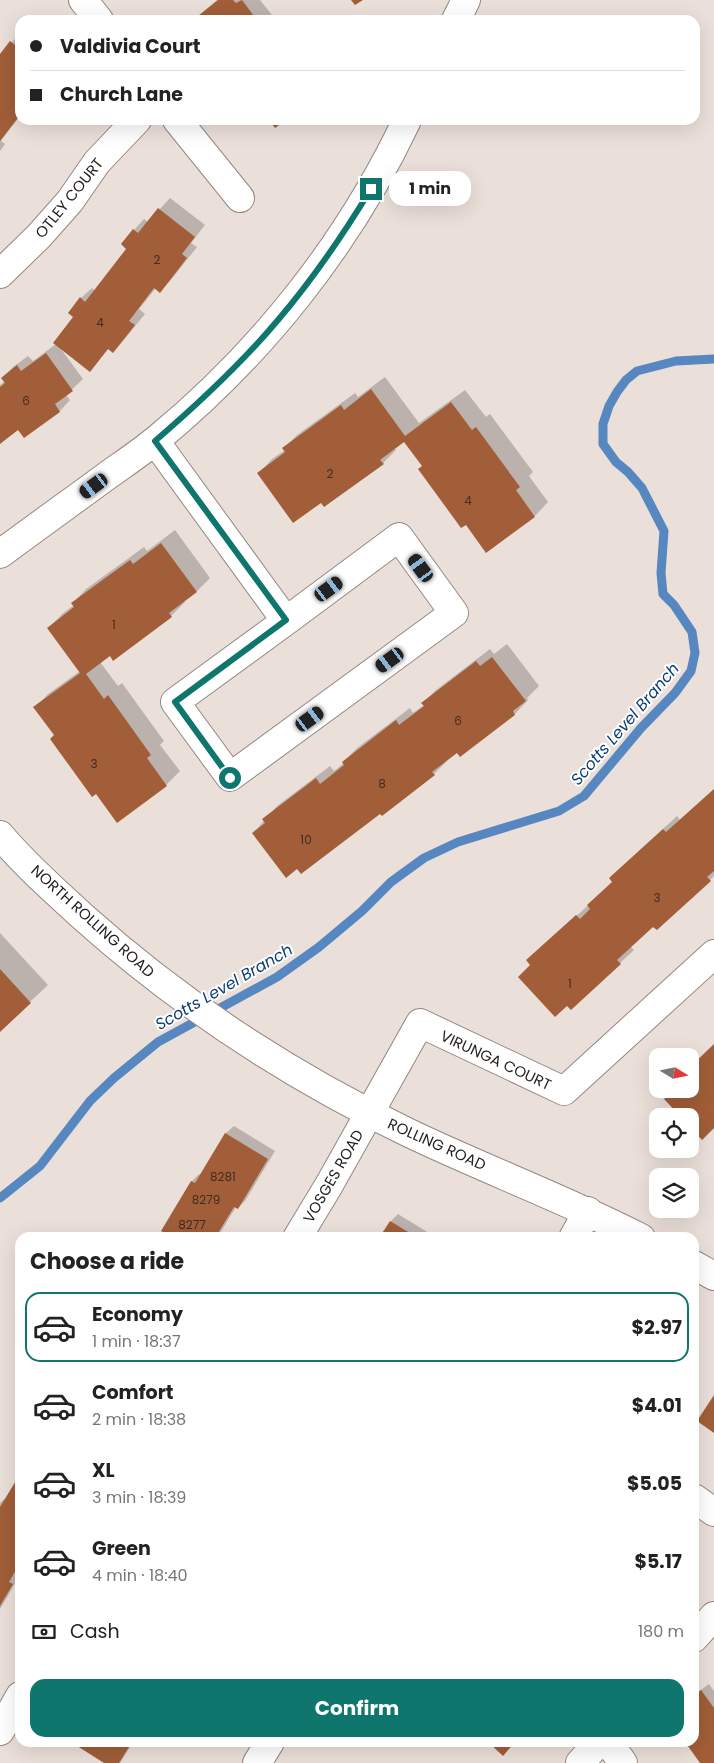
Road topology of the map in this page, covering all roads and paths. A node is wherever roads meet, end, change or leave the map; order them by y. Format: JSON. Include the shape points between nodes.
{"nodes":[{"id":1,"x":83,"y":0,"type":"edge"},
{"id":2,"x":466,"y":0,"type":"edge"},
{"id":3,"x":94,"y":15,"type":"edge"},
{"id":4,"x":458,"y":15,"type":"edge"},
{"id":5,"x":132,"y":125,"type":"edge"},
{"id":6,"x":181,"y":125,"type":"edge"},
{"id":7,"x":404,"y":125,"type":"edge"},
{"id":8,"x":240,"y":198,"type":"dead end"},
{"id":9,"x":0,"y":274,"type":"edge"},
{"id":10,"x":155,"y":441,"type":"junction"},
{"id":11,"x":0,"y":554,"type":"edge"},
{"id":12,"x":286,"y":620,"type":"junction"},
{"id":13,"x":0,"y":834,"type":"edge"},
{"id":14,"x":714,"y":954,"type":"edge"},
{"id":15,"x":239,"y":1038,"type":"joint"},
{"id":16,"x":369,"y":1114,"type":"junction"},
{"id":17,"x":588,"y":1212,"type":"junction"},
{"id":18,"x":300,"y":1232,"type":"edge"},
{"id":19,"x":576,"y":1232,"type":"edge"},
{"id":20,"x":629,"y":1232,"type":"edge"},
{"id":21,"x":699,"y":1268,"type":"edge"},
{"id":22,"x":714,"y":1276,"type":"edge"},
{"id":23,"x":699,"y":1502,"type":"edge"},
{"id":24,"x":714,"y":1512,"type":"edge"},
{"id":25,"x":714,"y":1616,"type":"edge"},
{"id":26,"x":699,"y":1632,"type":"edge"},
{"id":27,"x":15,"y":1705,"type":"edge"},
{"id":28,"x":0,"y":1731,"type":"edge"},
{"id":29,"x":267,"y":1747,"type":"edge"},
{"id":30,"x":594,"y":1747,"type":"edge"},
{"id":31,"x":612,"y":1747,"type":"edge"},
{"id":32,"x":257,"y":1763,"type":"edge"},
{"id":33,"x":580,"y":1763,"type":"edge"},
{"id":34,"x":623,"y":1763,"type":"edge"}],
"edges":[{"from":1,"to":3,"type":"street"},
{"from":2,"to":4,"type":"street"},
{"from":5,"to":9,"type":"street","name":"OTLEY COURT","via":[[97,162],[70,201],[39,236]]},
{"from":6,"to":8,"type":"street"},
{"from":7,"to":10,"type":"street","via":[[343,235],[278,321],[237,366]]},
{"from":10,"to":11,"type":"street"},
{"from":10,"to":12,"type":"street"},
{"from":12,"to":12,"type":"street","via":[[175,702],[230,778],[454,613],[400,538]]},
{"from":13,"to":15,"type":"street","name":"NORTH ROLLING ROAD","via":[[55,892],[107,938]]},
{"from":14,"to":16,"type":"street","name":"VIRUNGA COURT","via":[[564,1092],[420,1023]]},
{"from":15,"to":16,"type":"street","name":"ROLLING ROAD"},
{"from":16,"to":17,"type":"street","name":"ROLLING ROAD"},
{"from":16,"to":18,"type":"street","name":"VOSGES ROAD"},
{"from":17,"to":19,"type":"street"},
{"from":17,"to":20,"type":"street","name":"ROLLING ROAD"},
{"from":21,"to":22,"type":"street"},
{"from":23,"to":24,"type":"street"},
{"from":25,"to":26,"type":"street"},
{"from":27,"to":28,"type":"street"},
{"from":29,"to":32,"type":"street"},
{"from":30,"to":33,"type":"street"},
{"from":31,"to":34,"type":"street"}]}
